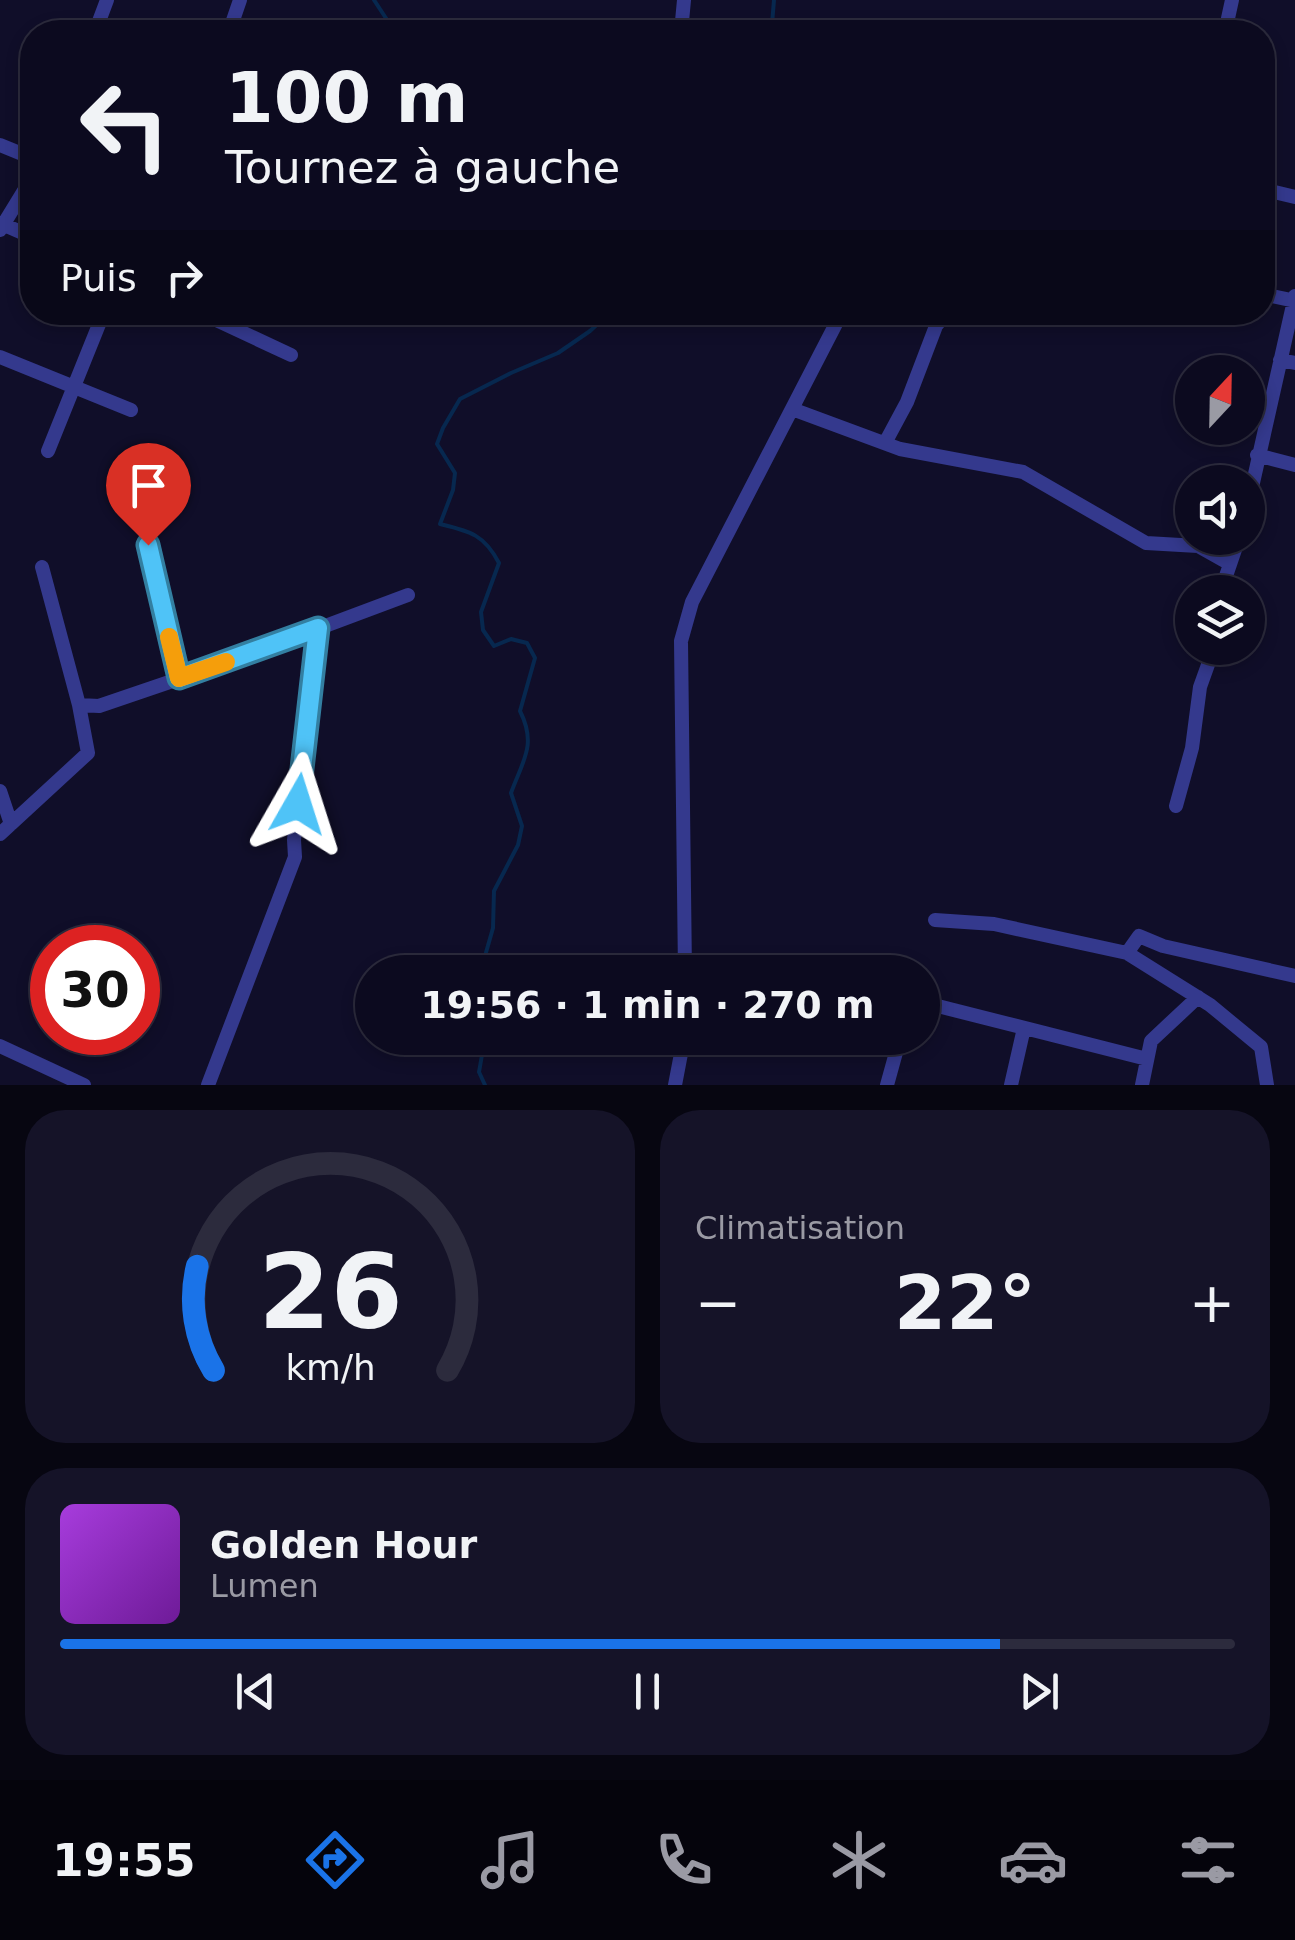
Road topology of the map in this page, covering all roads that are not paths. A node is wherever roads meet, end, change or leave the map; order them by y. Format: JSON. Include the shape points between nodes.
{"nodes":[{"id":1,"x":20,"y":196,"type":"edge"},
{"id":2,"x":1,"y":225,"type":"edge"},
{"id":3,"x":1295,"y":300,"type":"edge"},
{"id":4,"x":99,"y":325,"type":"edge"},
{"id":5,"x":227,"y":325,"type":"edge"},
{"id":6,"x":835,"y":325,"type":"edge"},
{"id":7,"x":937,"y":325,"type":"edge"},
{"id":8,"x":291,"y":355,"type":"dead end"},
{"id":9,"x":0,"y":358,"type":"edge"},
{"id":10,"x":1287,"y":362,"type":"edge"},
{"id":11,"x":74,"y":387,"type":"junction"},
{"id":12,"x":792,"y":408,"type":"junction"},
{"id":13,"x":130,"y":410,"type":"dead end"},
{"id":14,"x":884,"y":443,"type":"junction"},
{"id":15,"x":48,"y":451,"type":"dead end"},
{"id":16,"x":1257,"y":455,"type":"junction"},
{"id":17,"x":1255,"y":465,"type":"edge"},
{"id":18,"x":1295,"y":465,"type":"edge"},
{"id":19,"x":148,"y":545,"type":"dead end"},
{"id":20,"x":1233,"y":555,"type":"edge"},
{"id":21,"x":1230,"y":564,"type":"junction"},
{"id":22,"x":42,"y":567,"type":"dead end"},
{"id":23,"x":1226,"y":575,"type":"edge"},
{"id":24,"x":408,"y":595,"type":"dead end"},
{"id":25,"x":318,"y":628,"type":"junction"},
{"id":26,"x":1208,"y":665,"type":"edge"},
{"id":27,"x":179,"y":678,"type":"junction"},
{"id":28,"x":79,"y":704,"type":"junction"},
{"id":29,"x":0,"y":790,"type":"edge"},
{"id":30,"x":1176,"y":806,"type":"dead end"},
{"id":31,"x":5,"y":829,"type":"edge"},
{"id":32,"x":934,"y":920,"type":"dead end"},
{"id":33,"x":1127,"y":953,"type":"junction"},
{"id":34,"x":685,"y":955,"type":"edge"},
{"id":35,"x":1295,"y":976,"type":"edge"},
{"id":36,"x":1198,"y":998,"type":"junction"},
{"id":37,"x":940,"y":1007,"type":"edge"},
{"id":38,"x":1024,"y":1028,"type":"junction"},
{"id":39,"x":0,"y":1046,"type":"edge"},
{"id":40,"x":681,"y":1055,"type":"edge"},
{"id":41,"x":895,"y":1055,"type":"edge"},
{"id":42,"x":1147,"y":1059,"type":"junction"},
{"id":43,"x":84,"y":1085,"type":"edge"},
{"id":44,"x":208,"y":1085,"type":"edge"},
{"id":45,"x":675,"y":1085,"type":"edge"},
{"id":46,"x":887,"y":1085,"type":"edge"},
{"id":47,"x":1011,"y":1085,"type":"edge"},
{"id":48,"x":1142,"y":1085,"type":"edge"},
{"id":49,"x":1267,"y":1085,"type":"edge"}],
"edges":[{"from":1,"to":2,"type":"street"},
{"from":3,"to":10,"type":"street"},
{"from":4,"to":11,"type":"street"},
{"from":5,"to":8,"type":"street"},
{"from":6,"to":12,"type":"street"},
{"from":7,"to":14,"type":"street"},
{"from":9,"to":11,"type":"street"},
{"from":10,"to":16,"type":"street"},
{"from":11,"to":13,"type":"street"},
{"from":11,"to":15,"type":"street"},
{"from":12,"to":14,"type":"street"},
{"from":12,"to":34,"type":"street","via":[[692,602],[681,641]]},
{"from":14,"to":21,"type":"street","via":[[1023,472],[1146,544],[1198,546]]},
{"from":16,"to":17,"type":"street"},
{"from":16,"to":18,"type":"street"},
{"from":19,"to":27,"type":"street"},
{"from":20,"to":21,"type":"street"},
{"from":21,"to":23,"type":"street"},
{"from":22,"to":28,"type":"street"},
{"from":24,"to":25,"type":"street"},
{"from":25,"to":27,"type":"street"},
{"from":25,"to":44,"type":"street","via":[[295,857]]},
{"from":26,"to":30,"type":"street"},
{"from":27,"to":28,"type":"street","via":[[100,706]]},
{"from":28,"to":31,"type":"street","via":[[88,753]]},
{"from":29,"to":31,"type":"street"},
{"from":32,"to":33,"type":"street","via":[[994,924]]},
{"from":33,"to":35,"type":"street","via":[[1139,936]]},
{"from":33,"to":36,"type":"street"},
{"from":36,"to":42,"type":"street","via":[[1151,1041]]},
{"from":36,"to":49,"type":"street","via":[[1261,1047]]},
{"from":37,"to":38,"type":"street"},
{"from":38,"to":42,"type":"street"},
{"from":38,"to":47,"type":"street"},
{"from":39,"to":43,"type":"street"},
{"from":40,"to":45,"type":"street"},
{"from":41,"to":46,"type":"street"},
{"from":42,"to":48,"type":"street"}]}
